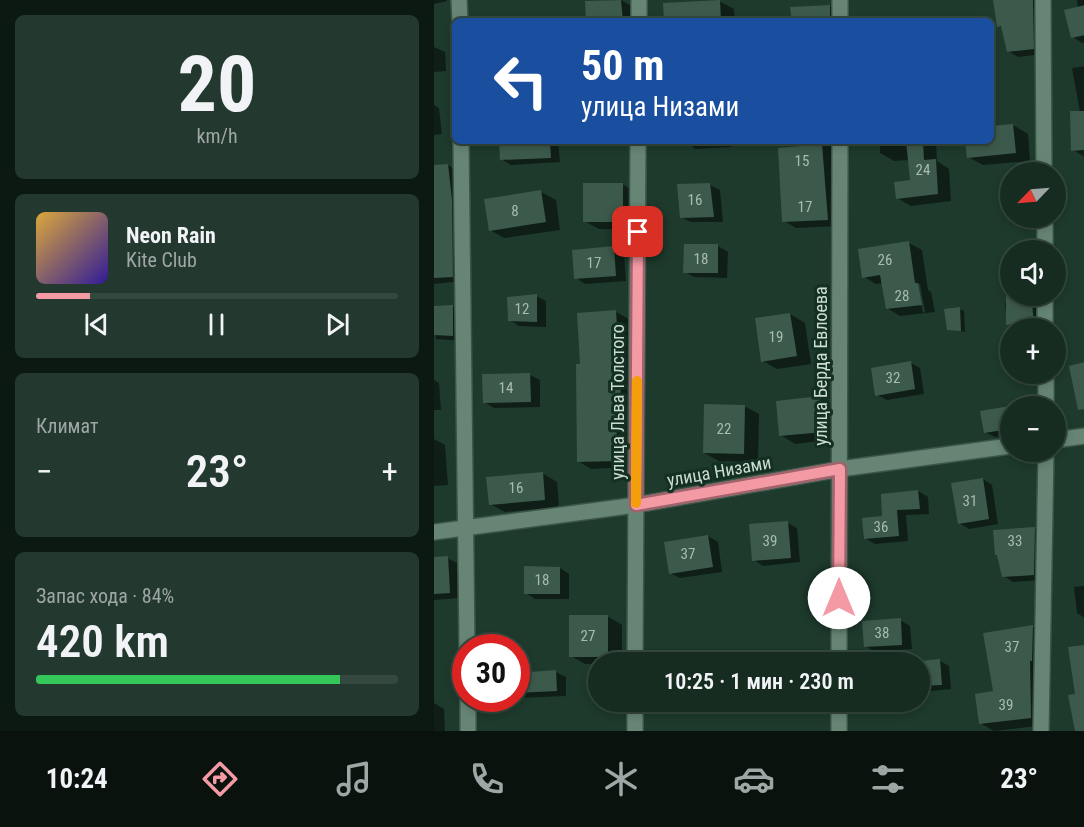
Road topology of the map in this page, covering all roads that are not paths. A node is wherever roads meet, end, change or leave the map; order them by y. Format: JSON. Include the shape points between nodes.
{"nodes":[{"id":1,"x":459,"y":0,"type":"edge"},
{"id":2,"x":639,"y":0,"type":"edge"},
{"id":3,"x":840,"y":0,"type":"edge"},
{"id":4,"x":1043,"y":0,"type":"edge"},
{"id":5,"x":460,"y":18,"type":"edge"},
{"id":6,"x":639,"y":18,"type":"edge"},
{"id":7,"x":840,"y":18,"type":"edge"},
{"id":8,"x":461,"y":144,"type":"edge"},
{"id":9,"x":638,"y":144,"type":"edge"},
{"id":10,"x":840,"y":144,"type":"edge"},
{"id":11,"x":1044,"y":162,"type":"edge"},
{"id":12,"x":1085,"y":436,"type":"edge"},
{"id":13,"x":1066,"y":439,"type":"edge"},
{"id":14,"x":1000,"y":447,"type":"edge"},
{"id":15,"x":1046,"y":462,"type":"edge"},
{"id":16,"x":840,"y":469,"type":"junction"},
{"id":17,"x":636,"y":505,"type":"junction"},
{"id":18,"x":466,"y":530,"type":"junction"},
{"id":19,"x":434,"y":532,"type":"edge"},
{"id":20,"x":467,"y":634,"type":"edge"},
{"id":21,"x":635,"y":652,"type":"edge"},
{"id":22,"x":839,"y":652,"type":"edge"},
{"id":23,"x":468,"y":712,"type":"edge"},
{"id":24,"x":635,"y":712,"type":"edge"},
{"id":25,"x":839,"y":712,"type":"edge"},
{"id":26,"x":468,"y":731,"type":"edge"},
{"id":27,"x":635,"y":731,"type":"edge"},
{"id":28,"x":839,"y":731,"type":"edge"},
{"id":29,"x":1041,"y":731,"type":"edge"}],
"edges":[{"from":1,"to":5,"type":"street"},
{"from":2,"to":6,"type":"street"},
{"from":3,"to":7,"type":"street"},
{"from":4,"to":11,"type":"street"},
{"from":8,"to":18,"type":"street"},
{"from":9,"to":17,"type":"street","name":"улица Льва Толстого"},
{"from":10,"to":16,"type":"street","name":"улица Берда Евлоева"},
{"from":12,"to":13,"type":"street"},
{"from":14,"to":16,"type":"street","name":"улица Низами"},
{"from":15,"to":29,"type":"street"},
{"from":16,"to":17,"type":"street","name":"улица Низами"},
{"from":16,"to":22,"type":"street","name":"улица Берда Евлоева"},
{"from":17,"to":18,"type":"street","name":"улица Низами"},
{"from":17,"to":21,"type":"street","name":"улица Льва Толстого"},
{"from":18,"to":19,"type":"street","name":"улица Низами"},
{"from":18,"to":20,"type":"street"},
{"from":23,"to":26,"type":"street"},
{"from":24,"to":27,"type":"street"},
{"from":25,"to":28,"type":"street"}]}
